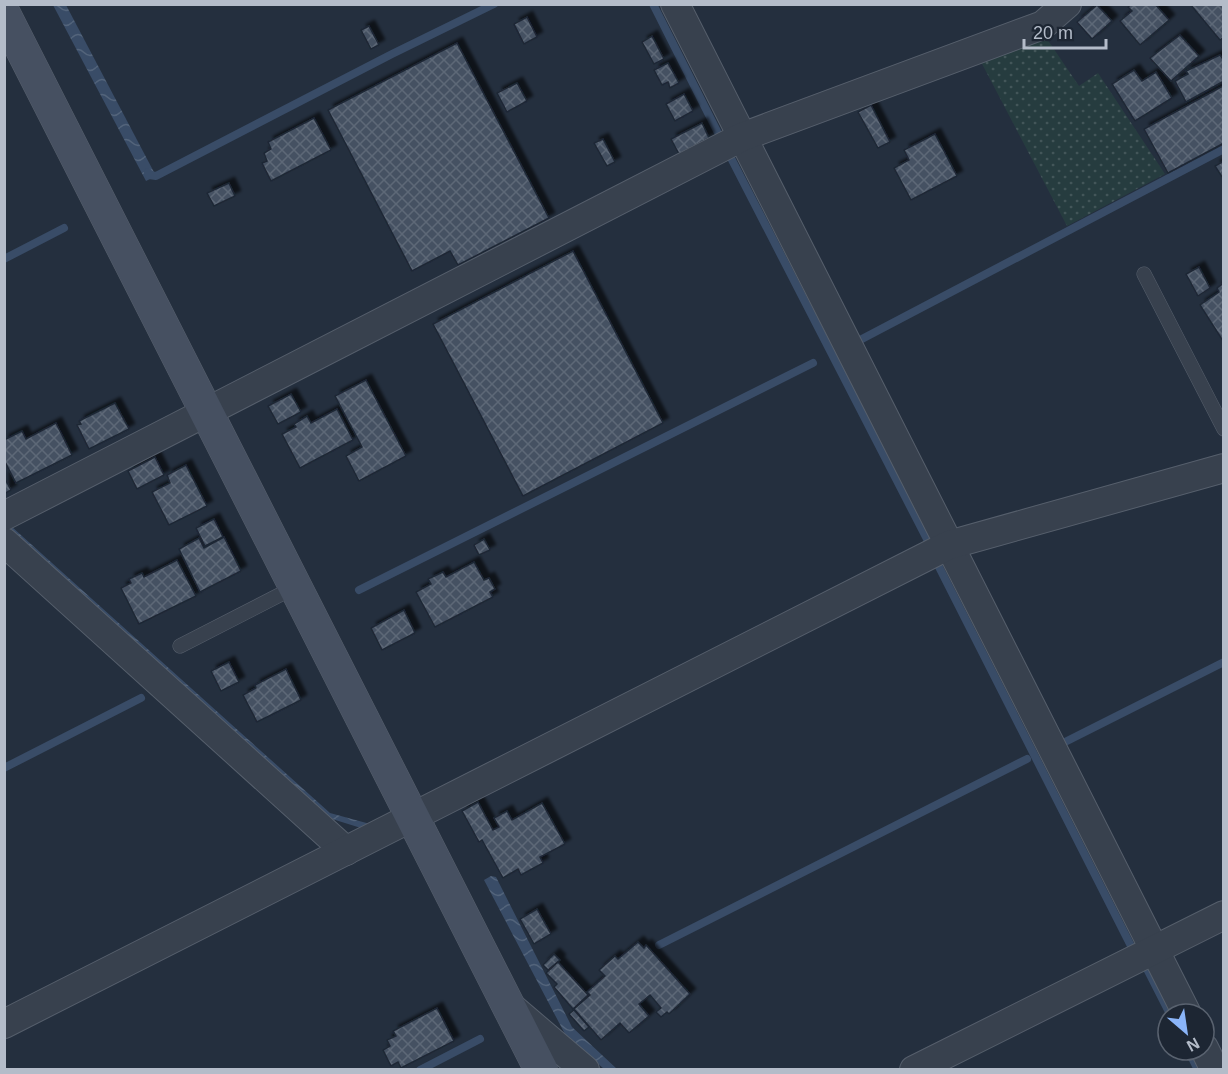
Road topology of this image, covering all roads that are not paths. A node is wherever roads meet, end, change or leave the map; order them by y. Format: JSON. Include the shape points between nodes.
{"nodes":[{"id":1,"x":675,"y":4,"type":"edge"},
{"id":2,"x":1067,"y":4,"type":"edge"},
{"id":3,"x":4,"y":14,"type":"edge"},
{"id":4,"x":742,"y":137,"type":"junction"},
{"id":5,"x":1143,"y":274,"type":"dead end"},
{"id":6,"x":207,"y":413,"type":"junction"},
{"id":7,"x":1224,"y":429,"type":"edge"},
{"id":8,"x":1224,"y":468,"type":"edge"},
{"id":9,"x":4,"y":516,"type":"edge"},
{"id":10,"x":4,"y":543,"type":"edge"},
{"id":11,"x":949,"y":545,"type":"junction"},
{"id":12,"x":295,"y":587,"type":"junction"},
{"id":13,"x":180,"y":646,"type":"dead end"},
{"id":14,"x":412,"y":817,"type":"junction"},
{"id":15,"x":346,"y":851,"type":"junction"},
{"id":16,"x":1224,"y":915,"type":"edge"},
{"id":17,"x":1154,"y":950,"type":"junction"},
{"id":18,"x":1181,"y":1002,"type":"edge"},
{"id":19,"x":508,"y":1005,"type":"junction"},
{"id":20,"x":4,"y":1024,"type":"edge"},
{"id":21,"x":541,"y":1070,"type":"edge"},
{"id":22,"x":585,"y":1070,"type":"edge"},
{"id":23,"x":914,"y":1070,"type":"edge"}],
"edges":[{"from":1,"to":4,"type":"street"},
{"from":2,"to":4,"type":"street","via":[[1043,25]]},
{"from":3,"to":6,"type":"street"},
{"from":4,"to":6,"type":"street"},
{"from":4,"to":11,"type":"street"},
{"from":5,"to":7,"type":"lane"},
{"from":6,"to":9,"type":"street"},
{"from":6,"to":12,"type":"street"},
{"from":8,"to":11,"type":"street"},
{"from":10,"to":15,"type":"street"},
{"from":11,"to":14,"type":"street"},
{"from":11,"to":17,"type":"street"},
{"from":12,"to":13,"type":"lane"},
{"from":12,"to":14,"type":"street"},
{"from":14,"to":15,"type":"street"},
{"from":14,"to":19,"type":"street"},
{"from":15,"to":20,"type":"street"},
{"from":16,"to":17,"type":"street"},
{"from":17,"to":18,"type":"street"},
{"from":17,"to":23,"type":"street"},
{"from":19,"to":21,"type":"street"},
{"from":19,"to":22,"type":"street"}]}
